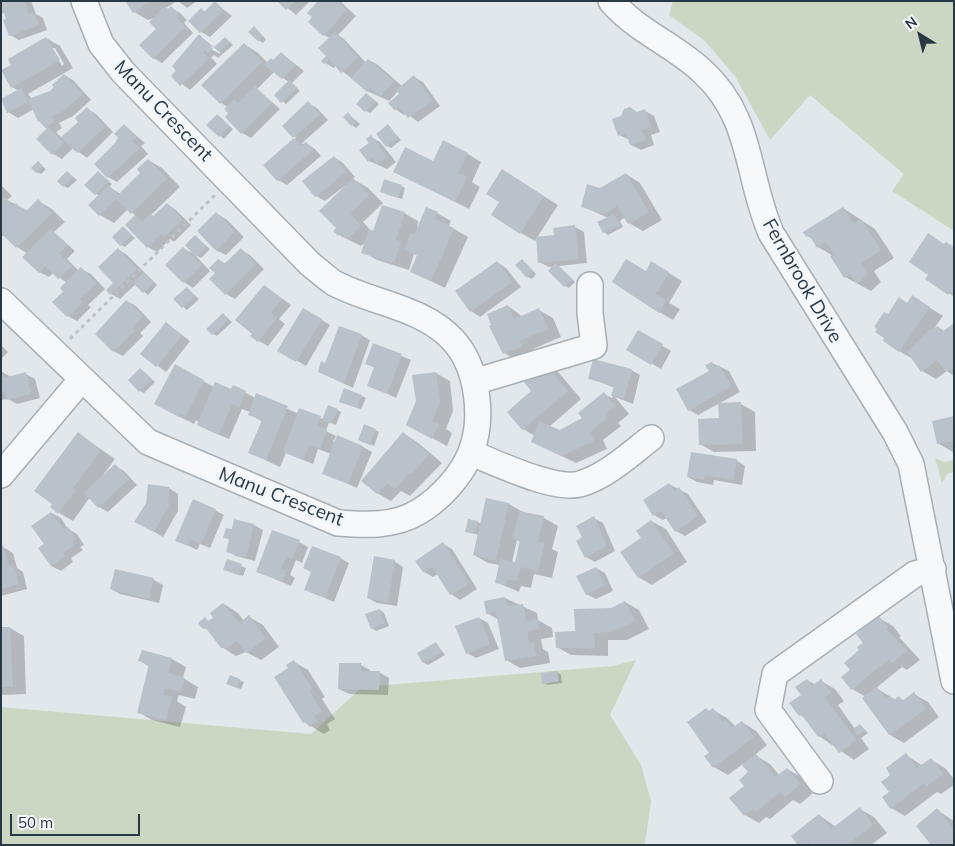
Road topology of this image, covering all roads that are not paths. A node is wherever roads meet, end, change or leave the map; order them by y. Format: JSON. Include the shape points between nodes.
{"nodes":[{"id":1,"x":84,"y":1,"type":"edge"},
{"id":2,"x":611,"y":1,"type":"edge"},
{"id":3,"x":590,"y":286,"type":"dead end"},
{"id":4,"x":1,"y":301,"type":"edge"},
{"id":5,"x":82,"y":379,"type":"junction"},
{"id":6,"x":474,"y":382,"type":"junction"},
{"id":7,"x":651,"y":438,"type":"dead end"},
{"id":8,"x":471,"y":453,"type":"junction"},
{"id":9,"x":1,"y":476,"type":"edge"},
{"id":10,"x":933,"y":569,"type":"junction"},
{"id":11,"x":954,"y":681,"type":"edge"},
{"id":12,"x":820,"y":781,"type":"dead end"}],
"edges":[{"from":1,"to":6,"type":"street","name":"Manu Crescent","via":[[101,44],[112,58],[310,264],[334,282],[416,316],[453,339],[465,355]]},
{"from":2,"to":10,"type":"street","name":"Fernbrook Drive","via":[[640,29],[702,71],[732,109],[743,131],[760,207],[771,233],[895,432],[911,464]]},
{"from":3,"to":6,"type":"street","via":[[594,346]]},
{"from":4,"to":5,"type":"street","name":"Manu Crescent"},
{"from":5,"to":8,"type":"street","name":"Manu Crescent","via":[[148,442],[338,523],[367,525],[394,522],[419,512],[450,486]]},
{"from":5,"to":9,"type":"street"},
{"from":6,"to":8,"type":"street","name":"Manu Crescent","via":[[477,414]]},
{"from":7,"to":8,"type":"street","via":[[610,469],[580,484],[556,485]]},
{"from":10,"to":11,"type":"street","name":"Fernbrook Drive"},
{"from":10,"to":12,"type":"street","via":[[915,574],[775,674],[768,710]]}]}
